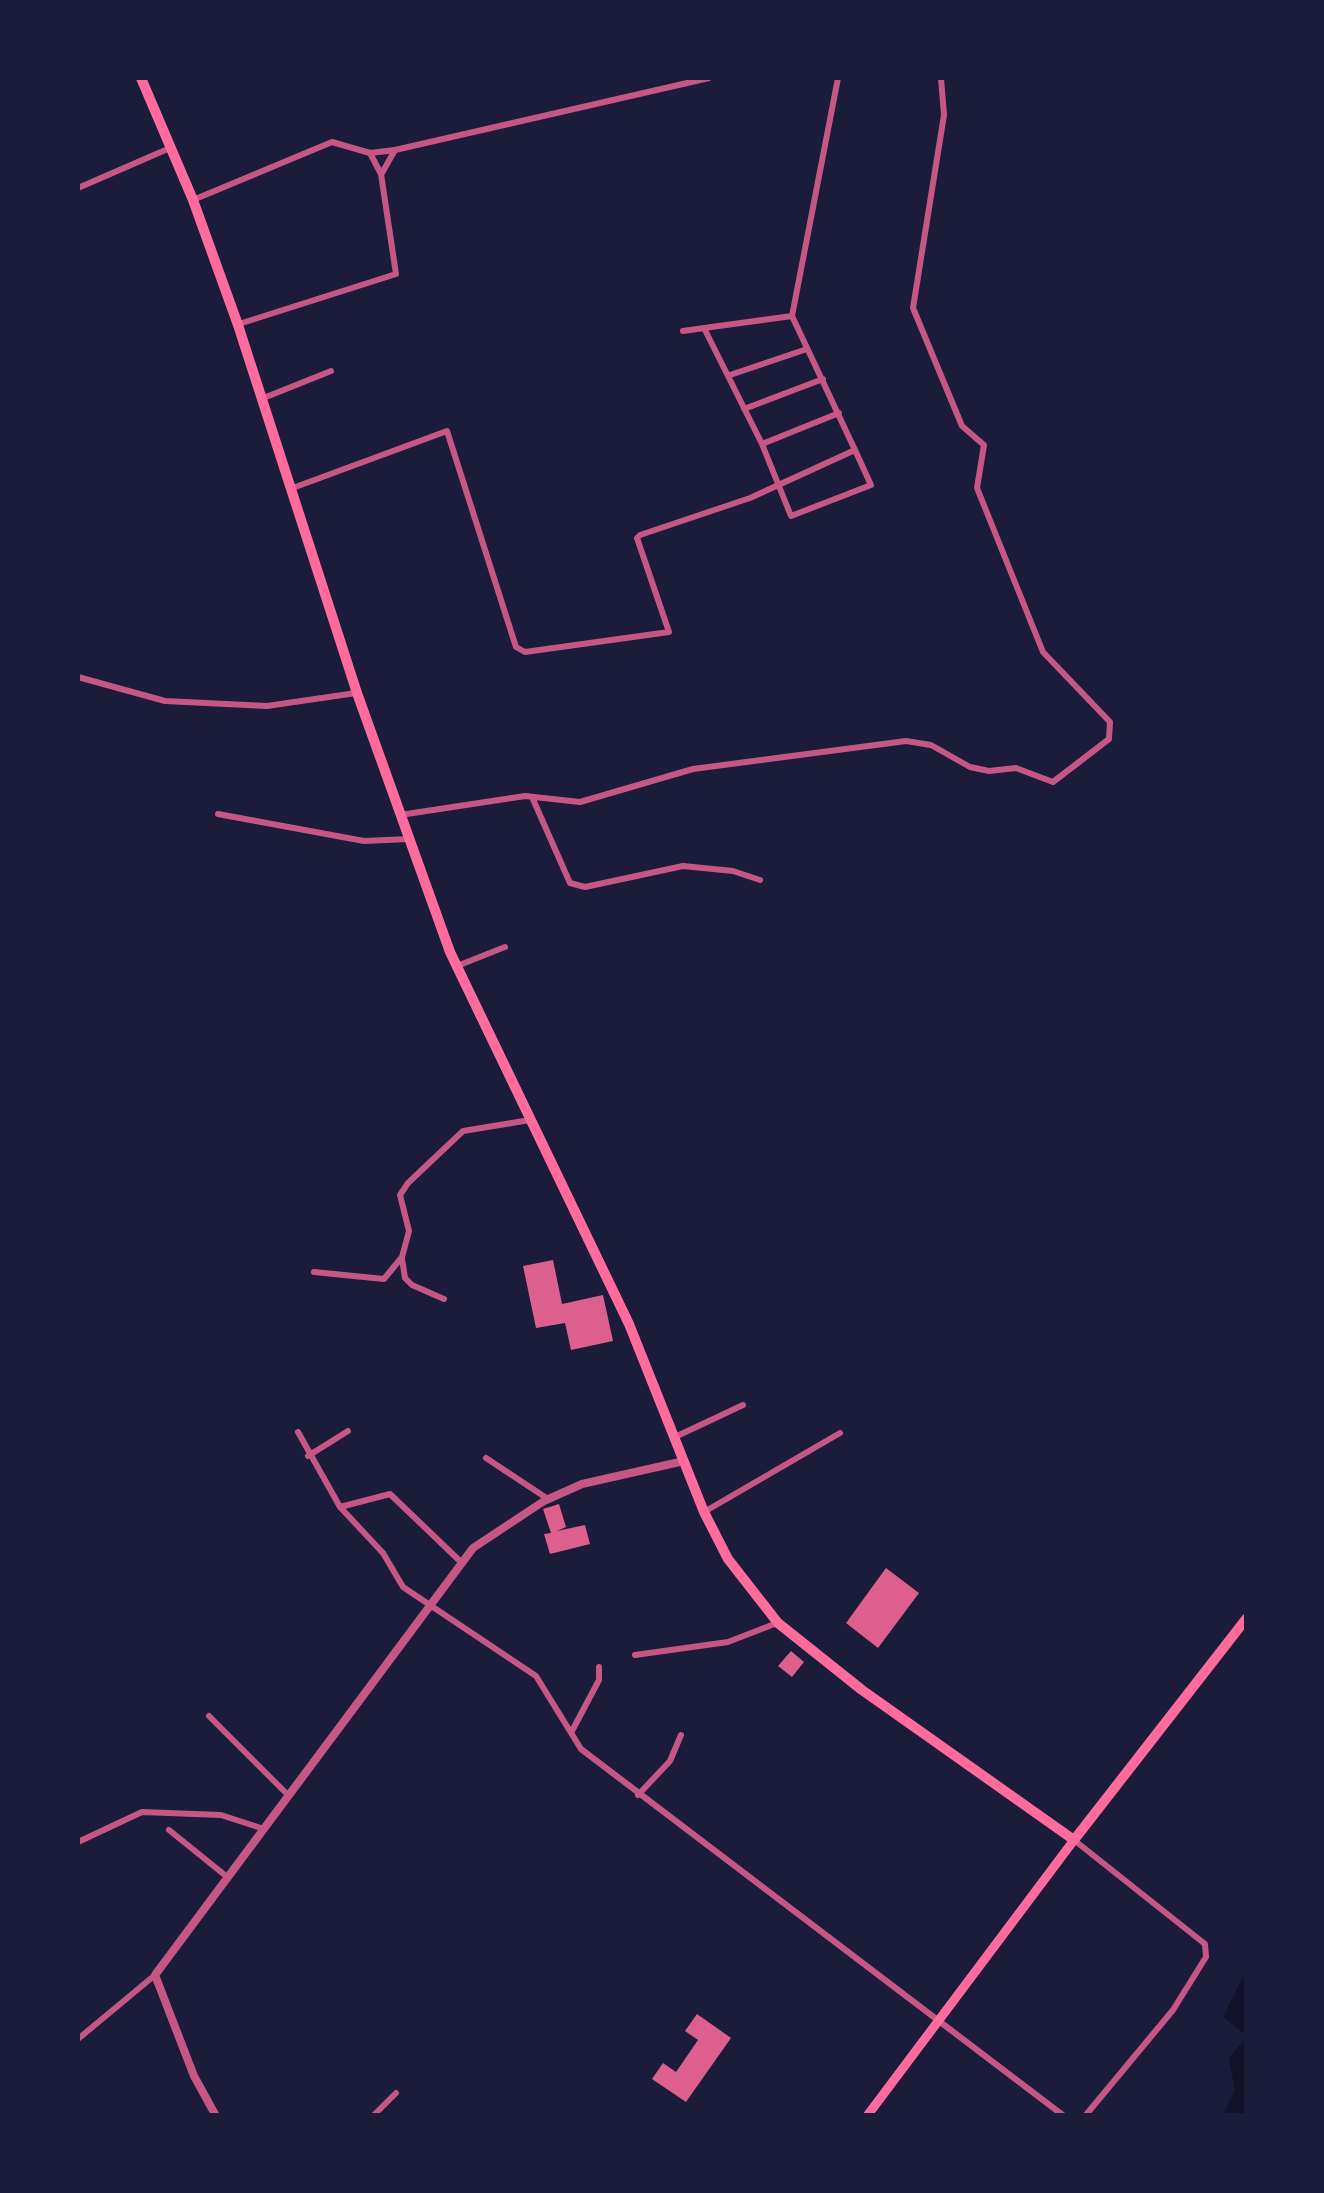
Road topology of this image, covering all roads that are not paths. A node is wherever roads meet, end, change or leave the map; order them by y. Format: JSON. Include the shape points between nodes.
{"nodes":[{"id":1,"x":142,"y":78,"type":"edge"},
{"id":2,"x":709,"y":78,"type":"edge"},
{"id":3,"x":838,"y":78,"type":"edge"},
{"id":4,"x":941,"y":78,"type":"edge"},
{"id":5,"x":171,"y":148,"type":"junction"},
{"id":6,"x":395,"y":150,"type":"junction"},
{"id":7,"x":370,"y":153,"type":"junction"},
{"id":8,"x":381,"y":174,"type":"junction"},
{"id":9,"x":78,"y":188,"type":"edge"},
{"id":10,"x":193,"y":200,"type":"junction"},
{"id":11,"x":792,"y":316,"type":"junction"},
{"id":12,"x":238,"y":325,"type":"junction"},
{"id":13,"x":704,"y":328,"type":"junction"},
{"id":14,"x":683,"y":331,"type":"dead end"},
{"id":15,"x":807,"y":348,"type":"junction"},
{"id":16,"x":331,"y":371,"type":"dead end"},
{"id":17,"x":730,"y":376,"type":"junction"},
{"id":18,"x":824,"y":379,"type":"junction"},
{"id":19,"x":260,"y":400,"type":"junction"},
{"id":20,"x":744,"y":409,"type":"junction"},
{"id":21,"x":838,"y":413,"type":"junction"},
{"id":22,"x":762,"y":444,"type":"junction"},
{"id":23,"x":855,"y":450,"type":"junction"},
{"id":24,"x":780,"y":482,"type":"junction"},
{"id":25,"x":290,"y":489,"type":"junction"},
{"id":26,"x":78,"y":677,"type":"edge"},
{"id":27,"x":358,"y":693,"type":"junction"},
{"id":28,"x":532,"y":797,"type":"junction"},
{"id":29,"x":218,"y":814,"type":"dead end"},
{"id":30,"x":400,"y":814,"type":"junction"},
{"id":31,"x":409,"y":840,"type":"junction"},
{"id":32,"x":760,"y":880,"type":"dead end"},
{"id":33,"x":506,"y":947,"type":"dead end"},
{"id":34,"x":457,"y":966,"type":"junction"},
{"id":35,"x":531,"y":1120,"type":"junction"},
{"id":36,"x":402,"y":1257,"type":"junction"},
{"id":37,"x":314,"y":1272,"type":"dead end"},
{"id":38,"x":444,"y":1298,"type":"dead end"},
{"id":39,"x":742,"y":1405,"type":"dead end"},
{"id":40,"x":348,"y":1431,"type":"dead end"},
{"id":41,"x":298,"y":1432,"type":"dead end"},
{"id":42,"x":840,"y":1433,"type":"dead end"},
{"id":43,"x":675,"y":1437,"type":"junction"},
{"id":44,"x":308,"y":1456,"type":"junction"},
{"id":45,"x":486,"y":1458,"type":"dead end"},
{"id":46,"x":684,"y":1461,"type":"junction"},
{"id":47,"x":548,"y":1499,"type":"junction"},
{"id":48,"x":340,"y":1507,"type":"junction"},
{"id":49,"x":704,"y":1512,"type":"junction"},
{"id":50,"x":462,"y":1563,"type":"junction"},
{"id":51,"x":428,"y":1608,"type":"junction"},
{"id":52,"x":1246,"y":1619,"type":"edge"},
{"id":53,"x":778,"y":1623,"type":"junction"},
{"id":54,"x":634,"y":1655,"type":"dead end"},
{"id":55,"x":599,"y":1667,"type":"dead end"},
{"id":56,"x":209,"y":1716,"type":"dead end"},
{"id":57,"x":571,"y":1732,"type":"junction"},
{"id":58,"x":681,"y":1735,"type":"dead end"},
{"id":59,"x":638,"y":1795,"type":"junction"},
{"id":60,"x":290,"y":1797,"type":"junction"},
{"id":61,"x":264,"y":1829,"type":"junction"},
{"id":62,"x":169,"y":1830,"type":"dead end"},
{"id":63,"x":1074,"y":1840,"type":"junction"},
{"id":64,"x":78,"y":1842,"type":"edge"},
{"id":65,"x":226,"y":1876,"type":"junction"},
{"id":66,"x":154,"y":1975,"type":"junction"},
{"id":67,"x":939,"y":2018,"type":"junction"},
{"id":68,"x":78,"y":2040,"type":"edge"},
{"id":69,"x":396,"y":2093,"type":"dead end"},
{"id":70,"x":216,"y":2116,"type":"edge"},
{"id":71,"x":373,"y":2116,"type":"edge"},
{"id":72,"x":867,"y":2116,"type":"edge"},
{"id":73,"x":1064,"y":2116,"type":"edge"},
{"id":74,"x":1085,"y":2116,"type":"edge"}],
"edges":[{"from":1,"to":5,"type":"highway"},
{"from":2,"to":6,"type":"street"},
{"from":3,"to":11,"type":"street"},
{"from":4,"to":28,"type":"street","via":[[944,114],[913,308],[962,426],[984,444],[977,488],[1043,652],[1110,722],[1109,739],[1053,782],[1016,768],[970,767],[931,745],[906,741],[693,769],[580,802]]},
{"from":5,"to":9,"type":"street"},
{"from":5,"to":10,"type":"highway"},
{"from":6,"to":7,"type":"street"},
{"from":6,"to":8,"type":"street"},
{"from":7,"to":8,"type":"street"},
{"from":7,"to":10,"type":"street","via":[[332,142]]},
{"from":8,"to":12,"type":"street","via":[[396,274]]},
{"from":10,"to":12,"type":"highway"},
{"from":11,"to":13,"type":"street"},
{"from":11,"to":15,"type":"street"},
{"from":12,"to":19,"type":"highway"},
{"from":13,"to":14,"type":"street"},
{"from":13,"to":17,"type":"street"},
{"from":15,"to":17,"type":"street"},
{"from":15,"to":18,"type":"street"},
{"from":16,"to":19,"type":"street"},
{"from":17,"to":20,"type":"street"},
{"from":18,"to":20,"type":"street"},
{"from":18,"to":21,"type":"street"},
{"from":19,"to":25,"type":"highway"},
{"from":20,"to":22,"type":"street"},
{"from":21,"to":22,"type":"street"},
{"from":21,"to":23,"type":"street"},
{"from":22,"to":24,"type":"street"},
{"from":23,"to":24,"type":"street"},
{"from":23,"to":24,"type":"street","via":[[871,485],[857,492],[791,516]]},
{"from":24,"to":25,"type":"street","via":[[637,538],[669,632],[525,652],[511,635],[447,431]]},
{"from":25,"to":27,"type":"highway"},
{"from":26,"to":27,"type":"street","via":[[165,701],[267,706]]},
{"from":27,"to":30,"type":"highway"},
{"from":28,"to":30,"type":"street"},
{"from":28,"to":32,"type":"street","via":[[570,882],[585,887],[683,866]]},
{"from":29,"to":31,"type":"street","via":[[364,841]]},
{"from":30,"to":31,"type":"highway"},
{"from":31,"to":34,"type":"highway"},
{"from":33,"to":34,"type":"street"},
{"from":34,"to":35,"type":"highway"},
{"from":35,"to":36,"type":"street","via":[[464,1131],[431,1158],[400,1196],[409,1231]]},
{"from":35,"to":43,"type":"highway"},
{"from":36,"to":37,"type":"street","via":[[384,1279]]},
{"from":36,"to":38,"type":"street","via":[[412,1285]]},
{"from":39,"to":43,"type":"street"},
{"from":40,"to":44,"type":"street"},
{"from":41,"to":44,"type":"street"},
{"from":42,"to":49,"type":"street"},
{"from":43,"to":46,"type":"highway"},
{"from":44,"to":48,"type":"street"},
{"from":45,"to":47,"type":"street"},
{"from":46,"to":47,"type":"street","via":[[582,1484]]},
{"from":46,"to":49,"type":"highway"},
{"from":47,"to":50,"type":"street","via":[[473,1548]]},
{"from":48,"to":50,"type":"street","via":[[390,1494]]},
{"from":48,"to":51,"type":"street","via":[[383,1553],[403,1587]]},
{"from":49,"to":53,"type":"highway","via":[[728,1559]]},
{"from":50,"to":51,"type":"street"},
{"from":51,"to":57,"type":"street","via":[[536,1676]]},
{"from":51,"to":60,"type":"street"},
{"from":52,"to":63,"type":"highway"},
{"from":53,"to":54,"type":"street","via":[[728,1642]]},
{"from":53,"to":63,"type":"highway"},
{"from":55,"to":57,"type":"street","via":[[599,1680]]},
{"from":56,"to":60,"type":"street"},
{"from":57,"to":59,"type":"street","via":[[581,1750]]},
{"from":58,"to":59,"type":"street","via":[[670,1761]]},
{"from":59,"to":67,"type":"street"},
{"from":60,"to":61,"type":"street"},
{"from":61,"to":64,"type":"street","via":[[221,1815],[142,1812]]},
{"from":61,"to":65,"type":"street"},
{"from":62,"to":65,"type":"street"},
{"from":63,"to":67,"type":"main road"},
{"from":63,"to":74,"type":"street","via":[[1206,1944],[1206,1957],[1172,2010]]},
{"from":65,"to":66,"type":"street"},
{"from":66,"to":68,"type":"street"},
{"from":66,"to":70,"type":"street"},
{"from":67,"to":72,"type":"main road"},
{"from":67,"to":73,"type":"street"},
{"from":69,"to":71,"type":"street"}]}
